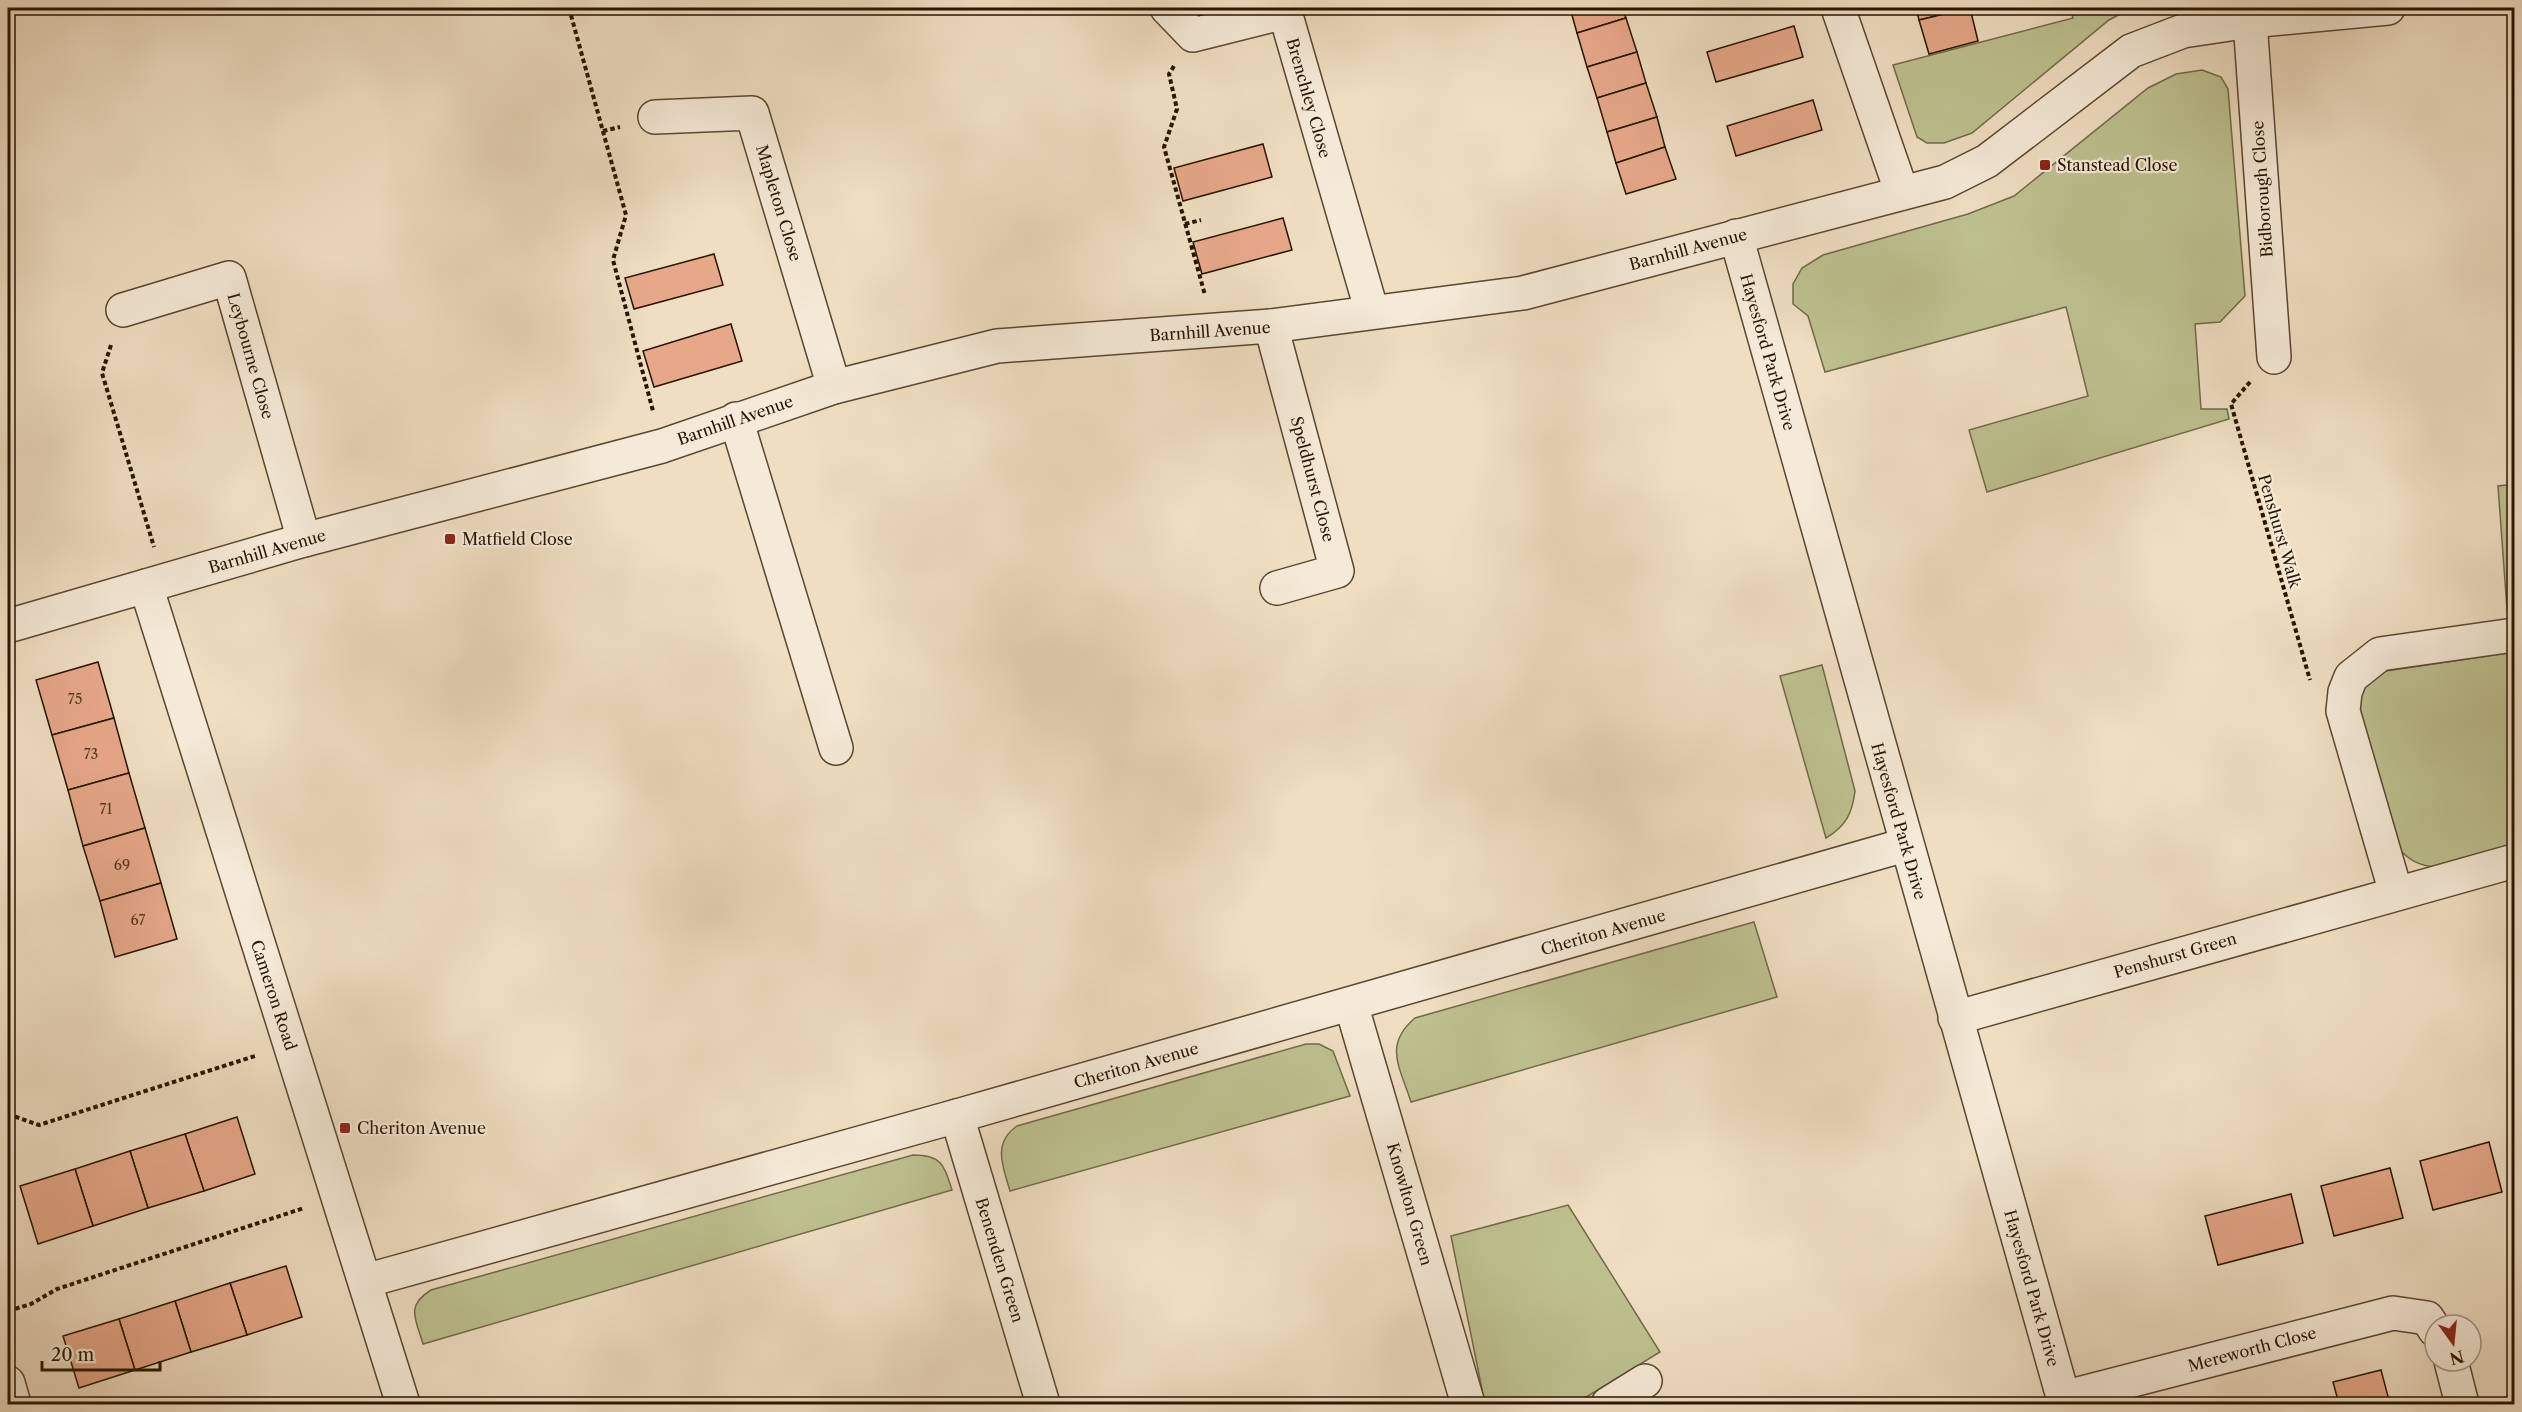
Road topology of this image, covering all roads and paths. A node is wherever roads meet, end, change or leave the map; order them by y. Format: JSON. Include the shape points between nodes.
{"nodes":[{"id":1,"x":569,"y":8,"type":"edge"},
{"id":2,"x":1167,"y":8,"type":"edge"},
{"id":3,"x":1838,"y":8,"type":"edge"},
{"id":4,"x":2388,"y":8,"type":"edge"},
{"id":5,"x":2307,"y":11,"type":"edge"},
{"id":6,"x":2250,"y":21,"type":"junction"},
{"id":7,"x":1193,"y":35,"type":"junction"},
{"id":8,"x":655,"y":117,"type":"dead end"},
{"id":9,"x":1902,"y":193,"type":"junction"},
{"id":10,"x":1201,"y":220,"type":"dead end"},
{"id":11,"x":1185,"y":225,"type":"junction"},
{"id":12,"x":1736,"y":236,"type":"junction"},
{"id":13,"x":123,"y":310,"type":"joint"},
{"id":14,"x":1372,"y":312,"type":"junction"},
{"id":15,"x":1271,"y":326,"type":"junction"},
{"id":16,"x":1215,"y":331,"type":"junction"},
{"id":17,"x":2274,"y":357,"type":"joint"},
{"id":18,"x":834,"y":387,"type":"junction"},
{"id":19,"x":735,"y":419,"type":"junction"},
{"id":20,"x":662,"y":446,"type":"junction"},
{"id":21,"x":304,"y":540,"type":"junction"},
{"id":22,"x":155,"y":583,"type":"junction"},
{"id":23,"x":1277,"y":588,"type":"dead end"},
{"id":24,"x":8,"y":626,"type":"edge"},
{"id":25,"x":2514,"y":635,"type":"edge"},
{"id":26,"x":2343,"y":711,"type":"junction"},
{"id":27,"x":836,"y":748,"type":"dead end"},
{"id":28,"x":1905,"y":845,"type":"junction"},
{"id":29,"x":2514,"y":861,"type":"edge"},
{"id":30,"x":2396,"y":893,"type":"junction"},
{"id":31,"x":1351,"y":1004,"type":"junction"},
{"id":32,"x":1955,"y":1018,"type":"junction"},
{"id":33,"x":290,"y":1046,"type":"junction"},
{"id":34,"x":8,"y":1114,"type":"edge"},
{"id":35,"x":957,"y":1116,"type":"junction"},
{"id":36,"x":338,"y":1197,"type":"junction"},
{"id":37,"x":364,"y":1281,"type":"junction"},
{"id":38,"x":8,"y":1311,"type":"edge"},
{"id":39,"x":2423,"y":1317,"type":"edge"},
{"id":40,"x":2454,"y":1373,"type":"edge"},
{"id":41,"x":1645,"y":1381,"type":"dead end"},
{"id":42,"x":8,"y":1383,"type":"edge"},
{"id":43,"x":2064,"y":1401,"type":"edge"},
{"id":44,"x":14,"y":1404,"type":"edge"},
{"id":45,"x":403,"y":1404,"type":"edge"},
{"id":46,"x":1043,"y":1404,"type":"edge"},
{"id":47,"x":1468,"y":1404,"type":"edge"},
{"id":48,"x":1608,"y":1404,"type":"edge"},
{"id":49,"x":2462,"y":1404,"type":"edge"}],
"edges":[{"from":1,"to":20,"type":"path","via":[[626,215],[613,260]]},
{"from":2,"to":7,"type":"street"},
{"from":3,"to":9,"type":"street"},
{"from":4,"to":5,"type":"street","name":"Barnhill Avenue"},
{"from":5,"to":6,"type":"street","name":"Barnhill Avenue"},
{"from":6,"to":9,"type":"street","name":"Barnhill Avenue","via":[[2183,31],[2131,51],[1987,161],[1945,182]]},
{"from":6,"to":17,"type":"street","name":"Bidborough Close"},
{"from":7,"to":11,"type":"path","via":[[1169,74],[1177,109],[1164,147]]},
{"from":7,"to":14,"type":"street","name":"Brenchley Close","via":[[1285,12]]},
{"from":8,"to":18,"type":"street","name":"Mapleton Close","via":[[752,113]]},
{"from":9,"to":12,"type":"street","name":"Barnhill Avenue"},
{"from":10,"to":11,"type":"path"},
{"from":11,"to":16,"type":"path"},
{"from":12,"to":14,"type":"street","name":"Barnhill Avenue","via":[[1523,293]]},
{"from":12,"to":28,"type":"street","name":"Hayesford Park Drive"},
{"from":13,"to":21,"type":"street","name":"Leybourne Close","via":[[229,278]]},
{"from":13,"to":22,"type":"path","via":[[102,373]]},
{"from":14,"to":15,"type":"street","name":"Barnhill Avenue"},
{"from":15,"to":16,"type":"street","name":"Barnhill Avenue"},
{"from":15,"to":23,"type":"street","name":"Speldhurst Close","via":[[1337,571]]},
{"from":16,"to":18,"type":"street","name":"Barnhill Avenue","via":[[997,346]]},
{"from":17,"to":26,"type":"path","name":"Penshurst Walk","via":[[2231,404],[2314,696]]},
{"from":18,"to":19,"type":"street","name":"Barnhill Avenue"},
{"from":19,"to":20,"type":"street","name":"Barnhill Avenue"},
{"from":19,"to":27,"type":"street"},
{"from":20,"to":21,"type":"street","name":"Barnhill Avenue"},
{"from":21,"to":22,"type":"street","name":"Barnhill Avenue"},
{"from":22,"to":24,"type":"street","name":"Barnhill Avenue"},
{"from":22,"to":33,"type":"street","name":"Cameron Road"},
{"from":25,"to":26,"type":"street","via":[[2380,654],[2351,677]]},
{"from":26,"to":30,"type":"street"},
{"from":28,"to":31,"type":"street","name":"Cheriton Avenue"},
{"from":28,"to":32,"type":"street","name":"Hayesford Park Drive"},
{"from":29,"to":30,"type":"street","name":"Penshurst Green"},
{"from":30,"to":32,"type":"street","name":"Penshurst Green"},
{"from":31,"to":35,"type":"street","name":"Cheriton Avenue"},
{"from":31,"to":47,"type":"street","name":"Knowlton Green"},
{"from":32,"to":43,"type":"street","name":"Hayesford Park Drive"},
{"from":33,"to":34,"type":"path","via":[[39,1125]]},
{"from":33,"to":36,"type":"street","name":"Cameron Road"},
{"from":35,"to":37,"type":"street","name":"Cheriton Avenue"},
{"from":35,"to":46,"type":"street","name":"Benenden Green"},
{"from":36,"to":37,"type":"street","name":"Cameron Road"},
{"from":36,"to":38,"type":"path","via":[[57,1289],[31,1304]]},
{"from":37,"to":45,"type":"street","name":"Cameron Road"},
{"from":39,"to":43,"type":"street","name":"Mereworth Close","via":[[2393,1313]]},
{"from":40,"to":49,"type":"street"},
{"from":41,"to":48,"type":"street"},
{"from":42,"to":44,"type":"street"}]}
